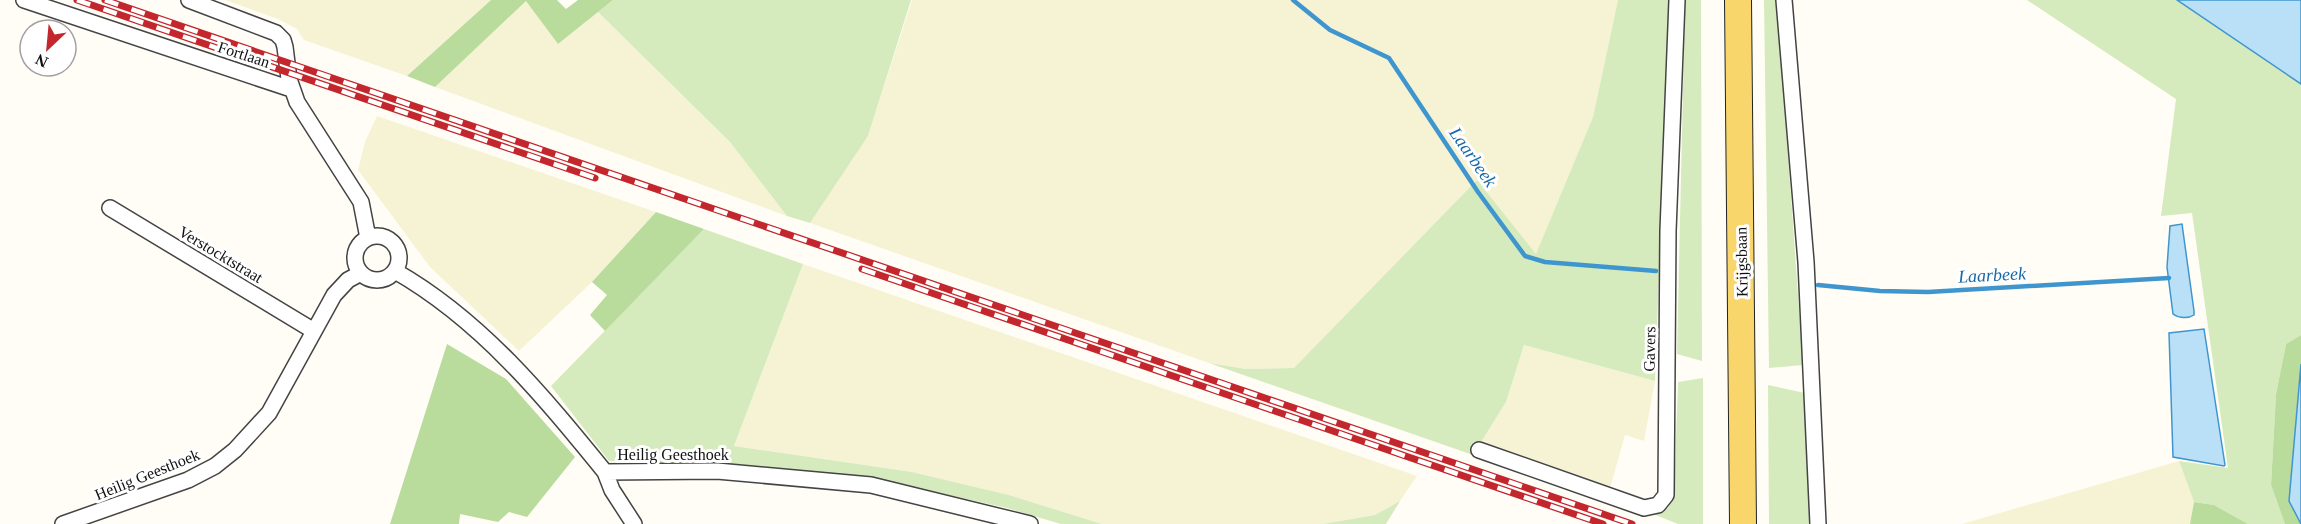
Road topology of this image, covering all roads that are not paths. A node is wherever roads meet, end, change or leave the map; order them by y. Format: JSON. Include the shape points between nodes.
{"nodes":[{"id":1,"x":24,"y":0,"type":"edge"},
{"id":2,"x":189,"y":0,"type":"edge"},
{"id":3,"x":1677,"y":0,"type":"edge"},
{"id":4,"x":1738,"y":0,"type":"edge"},
{"id":5,"x":1784,"y":0,"type":"edge"},
{"id":6,"x":291,"y":88,"type":"junction"},
{"id":7,"x":110,"y":208,"type":"dead end"},
{"id":8,"x":369,"y":238,"type":"junction"},
{"id":9,"x":394,"y":271,"type":"junction"},
{"id":10,"x":362,"y":273,"type":"junction"},
{"id":11,"x":314,"y":331,"type":"junction"},
{"id":12,"x":1479,"y":450,"type":"dead end"},
{"id":13,"x":605,"y":472,"type":"junction"},
{"id":14,"x":1743,"y":522,"type":"edge"},
{"id":15,"x":63,"y":524,"type":"edge"},
{"id":16,"x":634,"y":524,"type":"edge"},
{"id":17,"x":1030,"y":524,"type":"edge"},
{"id":18,"x":1818,"y":524,"type":"edge"}],
"edges":[{"from":1,"to":6,"type":"street","name":"Fortlaan"},
{"from":2,"to":6,"type":"street","via":[[276,33],[283,40]]},
{"from":3,"to":12,"type":"street","name":"Gavers","via":[[1668,231],[1666,495],[1658,505],[1644,508]]},
{"from":4,"to":14,"type":"main road","name":"Krijgsbaan"},
{"from":5,"to":18,"type":"street","via":[[1806,262]]},
{"from":6,"to":8,"type":"street","via":[[361,202]]},
{"from":7,"to":11,"type":"street","name":"Verstocktstraat"},
{"from":8,"to":9,"type":"street","via":[[381,236],[392,242],[399,259]]},
{"from":8,"to":10,"type":"street","via":[[361,243],[355,257]]},
{"from":9,"to":10,"type":"street","via":[[381,279]]},
{"from":9,"to":13,"type":"street","name":"Heilig Geesthoek","via":[[446,305],[492,343]]},
{"from":10,"to":11,"type":"street","name":"Heilig Geesthoek","via":[[348,280],[334,295]]},
{"from":11,"to":15,"type":"street","name":"Heilig Geesthoek","via":[[269,413],[215,466],[188,480]]},
{"from":13,"to":16,"type":"street"},
{"from":13,"to":17,"type":"street","name":"Heilig Geesthoek","via":[[717,471],[871,484]]}]}
